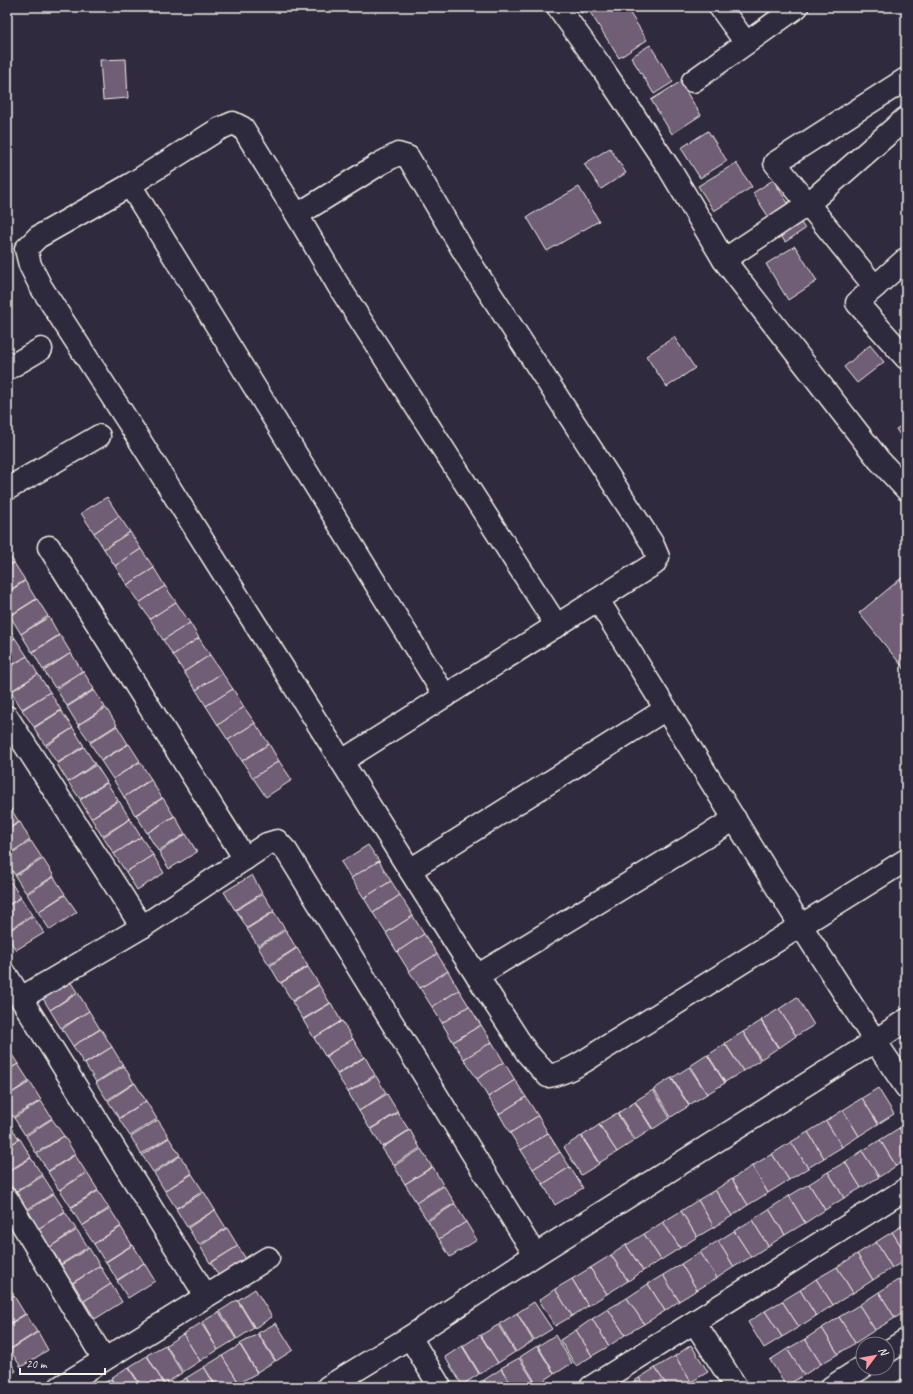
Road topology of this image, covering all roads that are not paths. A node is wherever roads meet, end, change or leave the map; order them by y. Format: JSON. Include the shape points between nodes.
{"nodes":[{"id":1,"x":558,"y":7,"type":"edge"},
{"id":2,"x":720,"y":7,"type":"edge"},
{"id":3,"x":797,"y":7,"type":"edge"},
{"id":4,"x":746,"y":43,"type":"junction"},
{"id":5,"x":906,"y":79,"type":"edge"},
{"id":6,"x":693,"y":81,"type":"dead end"},
{"id":7,"x":906,"y":118,"type":"edge"},
{"id":8,"x":130,"y":185,"type":"junction"},
{"id":9,"x":808,"y":204,"type":"junction"},
{"id":10,"x":297,"y":215,"type":"junction"},
{"id":11,"x":906,"y":259,"type":"edge"},
{"id":12,"x":724,"y":260,"type":"junction"},
{"id":13,"x":875,"y":287,"type":"junction"},
{"id":14,"x":41,"y":349,"type":"dead end"},
{"id":15,"x":906,"y":358,"type":"edge"},
{"id":16,"x":7,"y":369,"type":"edge"},
{"id":17,"x":99,"y":436,"type":"dead end"},
{"id":18,"x":7,"y":489,"type":"edge"},
{"id":19,"x":906,"y":490,"type":"edge"},
{"id":20,"x":49,"y":547,"type":"dead end"},
{"id":21,"x":598,"y":600,"type":"junction"},
{"id":22,"x":557,"y":626,"type":"junction"},
{"id":23,"x":445,"y":696,"type":"junction"},
{"id":24,"x":666,"y":709,"type":"junction"},
{"id":25,"x":7,"y":717,"type":"edge"},
{"id":26,"x":342,"y":761,"type":"junction"},
{"id":27,"x":735,"y":819,"type":"junction"},
{"id":28,"x":245,"y":859,"type":"junction"},
{"id":29,"x":906,"y":860,"type":"edge"},
{"id":30,"x":410,"y":870,"type":"junction"},
{"id":31,"x":801,"y":926,"type":"junction"},
{"id":32,"x":142,"y":927,"type":"junction"},
{"id":33,"x":7,"y":976,"type":"edge"},
{"id":34,"x":477,"y":976,"type":"junction"},
{"id":35,"x":21,"y":998,"type":"junction"},
{"id":36,"x":906,"y":1020,"type":"edge"},
{"id":37,"x":875,"y":1041,"type":"junction"},
{"id":38,"x":906,"y":1087,"type":"edge"},
{"id":39,"x":906,"y":1189,"type":"edge"},
{"id":40,"x":7,"y":1199,"type":"edge"},
{"id":41,"x":535,"y":1256,"type":"junction"},
{"id":42,"x":268,"y":1258,"type":"dead end"},
{"id":43,"x":206,"y":1296,"type":"junction"},
{"id":44,"x":695,"y":1323,"type":"junction"},
{"id":45,"x":410,"y":1337,"type":"junction"},
{"id":46,"x":906,"y":1340,"type":"edge"},
{"id":47,"x":895,"y":1347,"type":"edge"},
{"id":48,"x":104,"y":1359,"type":"junction"},
{"id":49,"x":855,"y":1372,"type":"edge"},
{"id":50,"x":60,"y":1387,"type":"edge"},
{"id":51,"x":328,"y":1387,"type":"edge"},
{"id":52,"x":440,"y":1387,"type":"edge"},
{"id":53,"x":591,"y":1387,"type":"edge"},
{"id":54,"x":736,"y":1387,"type":"edge"},
{"id":55,"x":832,"y":1387,"type":"edge"}],
"edges":[{"from":1,"to":12,"type":"street","via":[[669,168]]},
{"from":2,"to":4,"type":"street"},
{"from":3,"to":4,"type":"street"},
{"from":4,"to":6,"type":"street"},
{"from":5,"to":9,"type":"street","via":[[775,163]]},
{"from":7,"to":9,"type":"street"},
{"from":8,"to":10,"type":"street","via":[[219,129],[233,123],[242,128]]},
{"from":8,"to":23,"type":"street"},
{"from":8,"to":26,"type":"street","via":[[38,236],[26,249],[30,265]]},
{"from":9,"to":12,"type":"street"},
{"from":9,"to":13,"type":"street"},
{"from":10,"to":21,"type":"street","via":[[398,154],[408,157],[473,267],[652,543],[658,557],[654,564]]},
{"from":10,"to":22,"type":"street","via":[[338,285]]},
{"from":11,"to":13,"type":"street"},
{"from":12,"to":19,"type":"street","via":[[879,460]]},
{"from":13,"to":15,"type":"street","via":[[857,303]]},
{"from":14,"to":16,"type":"street"},
{"from":17,"to":18,"type":"street"},
{"from":20,"to":28,"type":"street"},
{"from":21,"to":22,"type":"street"},
{"from":21,"to":24,"type":"street"},
{"from":22,"to":23,"type":"street"},
{"from":23,"to":26,"type":"street"},
{"from":24,"to":27,"type":"street"},
{"from":24,"to":30,"type":"street"},
{"from":25,"to":32,"type":"street"},
{"from":26,"to":30,"type":"street"},
{"from":27,"to":31,"type":"street"},
{"from":27,"to":34,"type":"street"},
{"from":28,"to":32,"type":"street"},
{"from":28,"to":41,"type":"street","via":[[267,844],[277,841],[287,852]]},
{"from":29,"to":31,"type":"street"},
{"from":30,"to":34,"type":"street"},
{"from":31,"to":34,"type":"street","via":[[555,1075],[548,1076],[527,1053]]},
{"from":31,"to":37,"type":"street"},
{"from":32,"to":35,"type":"street"},
{"from":33,"to":35,"type":"street"},
{"from":35,"to":43,"type":"street"},
{"from":36,"to":37,"type":"street"},
{"from":37,"to":38,"type":"street"},
{"from":37,"to":41,"type":"street"},
{"from":39,"to":44,"type":"street"},
{"from":40,"to":48,"type":"street"},
{"from":41,"to":45,"type":"street"},
{"from":42,"to":43,"type":"street"},
{"from":43,"to":48,"type":"street"},
{"from":44,"to":53,"type":"street"},
{"from":44,"to":54,"type":"street"},
{"from":45,"to":51,"type":"street"},
{"from":45,"to":52,"type":"street"},
{"from":46,"to":47,"type":"street"},
{"from":48,"to":50,"type":"street"},
{"from":49,"to":55,"type":"street"}]}
